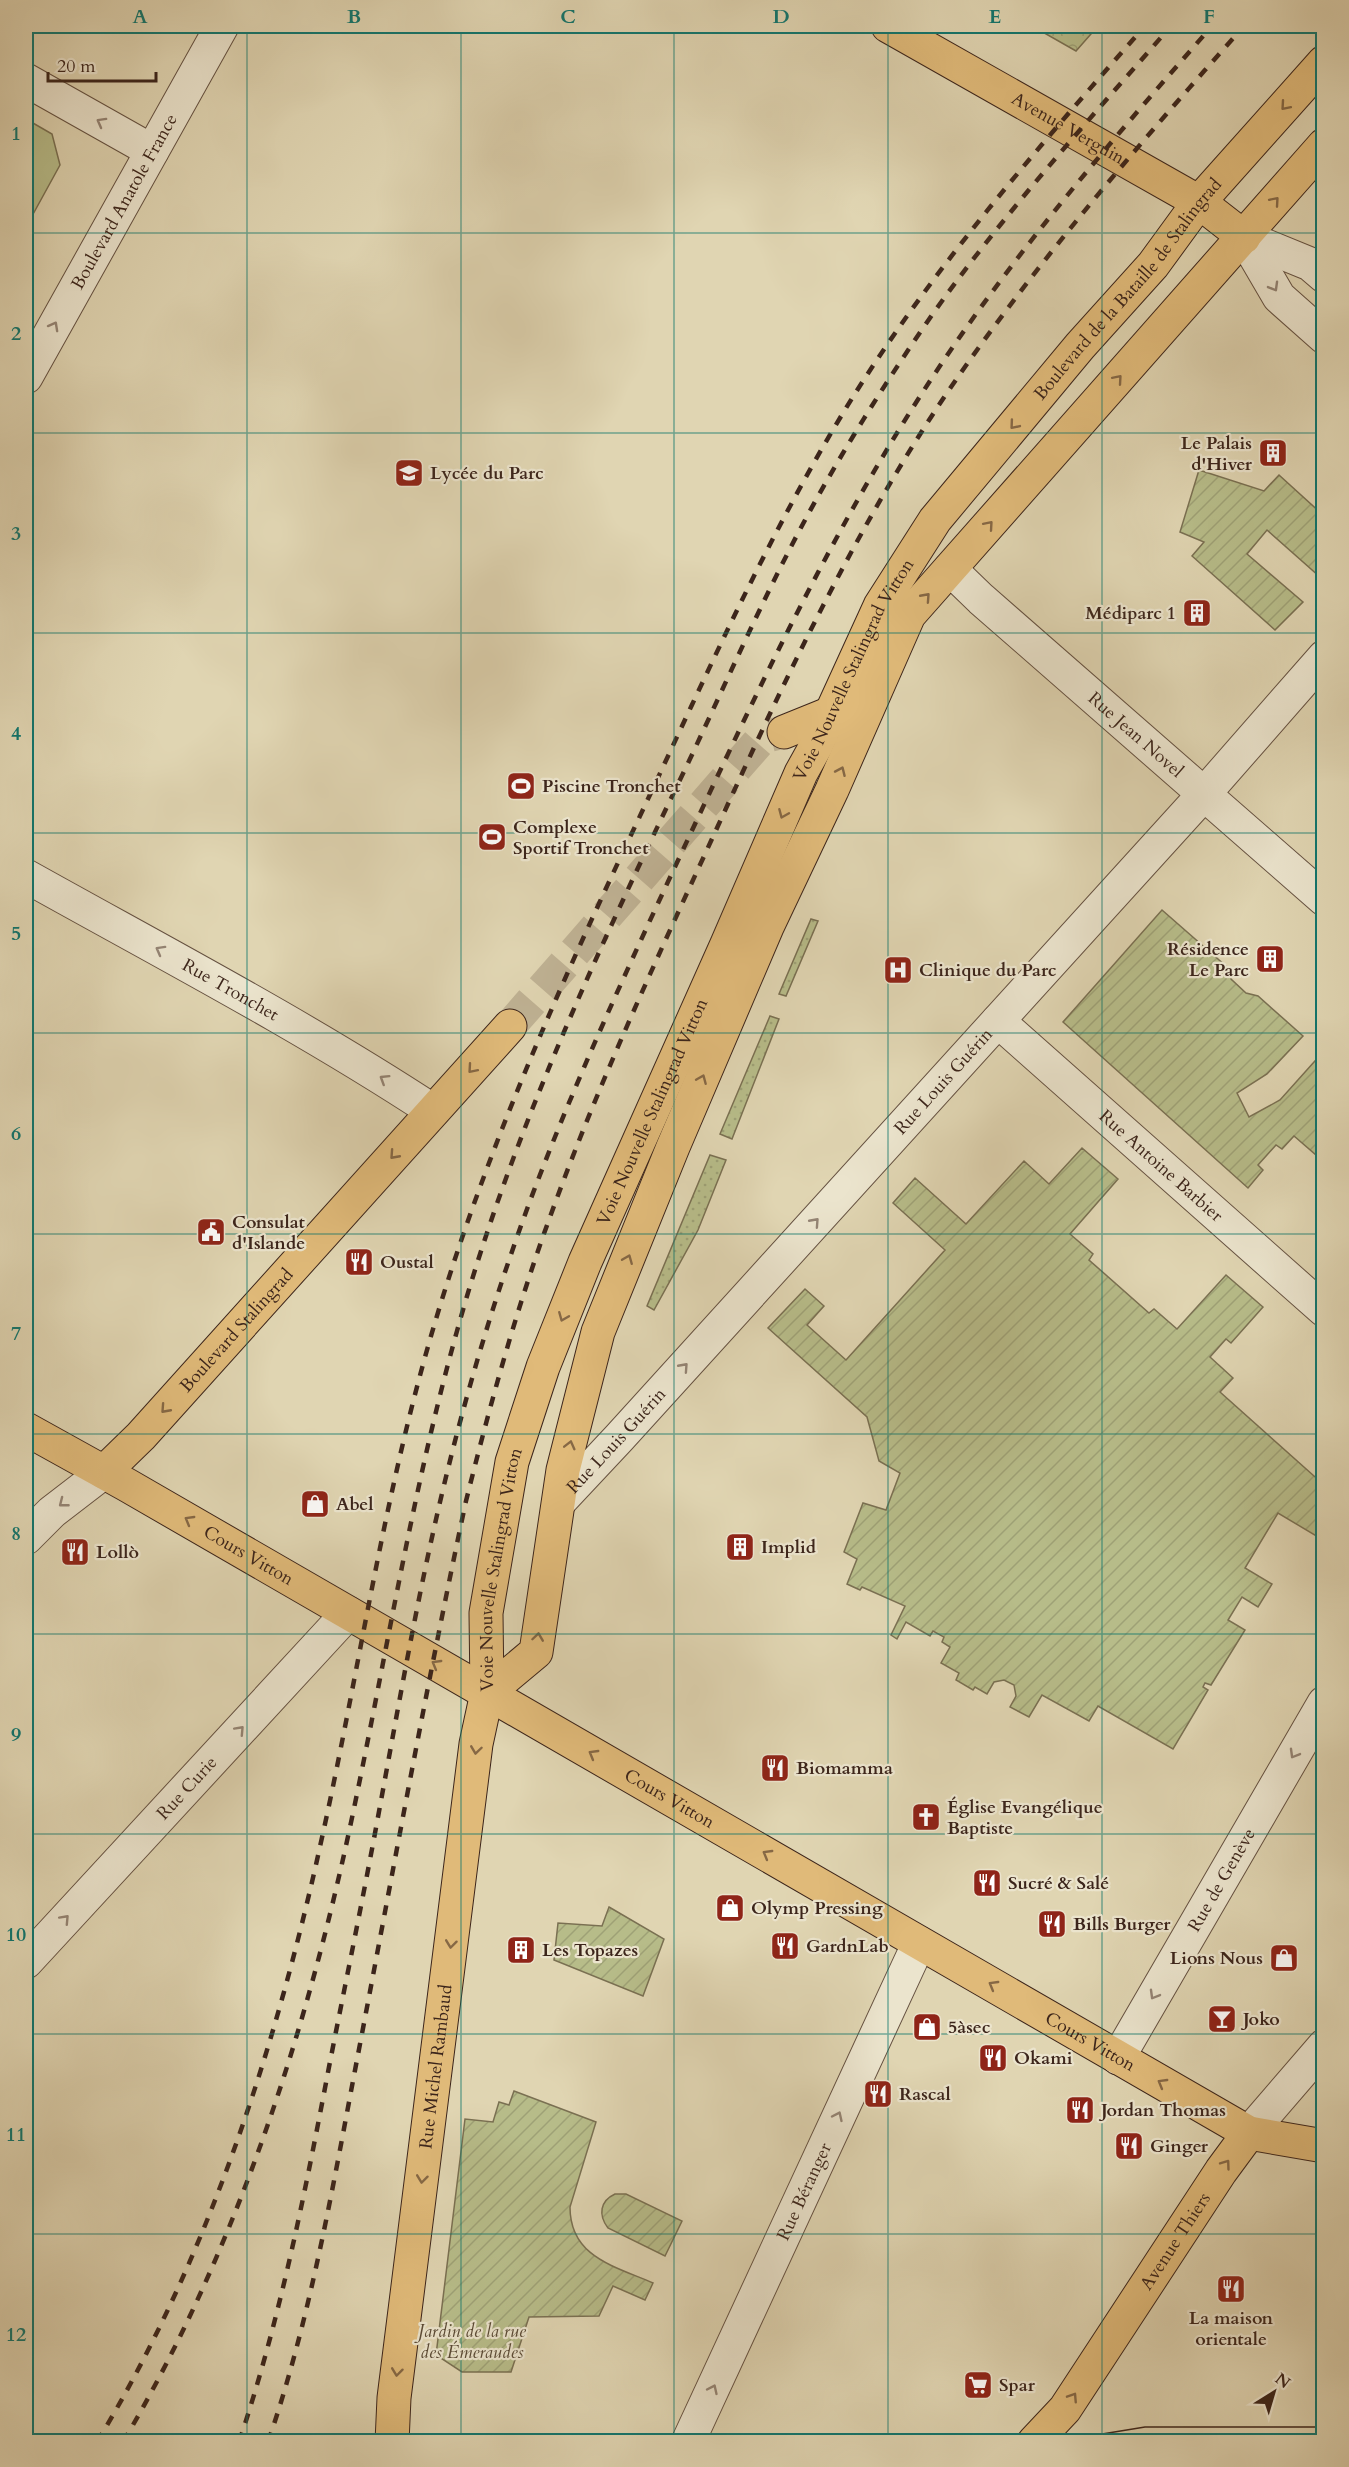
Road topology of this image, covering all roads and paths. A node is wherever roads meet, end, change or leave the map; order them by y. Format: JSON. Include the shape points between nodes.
{"nodes":[{"id":1,"x":222,"y":26,"type":"edge"},
{"id":2,"x":888,"y":26,"type":"edge"},
{"id":3,"x":1323,"y":62,"type":"edge"},
{"id":4,"x":26,"y":80,"type":"edge"},
{"id":5,"x":1323,"y":145,"type":"edge"},
{"id":6,"x":152,"y":151,"type":"junction"},
{"id":7,"x":1199,"y":202,"type":"junction"},
{"id":8,"x":1244,"y":237,"type":"junction"},
{"id":9,"x":1323,"y":276,"type":"edge"},
{"id":10,"x":1323,"y":337,"type":"edge"},
{"id":11,"x":26,"y":377,"type":"edge"},
{"id":12,"x":935,"y":520,"type":"joint"},
{"id":13,"x":950,"y":569,"type":"junction"},
{"id":14,"x":1323,"y":657,"type":"edge"},
{"id":15,"x":831,"y":713,"type":"junction"},
{"id":16,"x":784,"y":732,"type":"tunnel mouth"},
{"id":17,"x":1204,"y":794,"type":"junction"},
{"id":18,"x":26,"y":876,"type":"edge"},
{"id":19,"x":1323,"y":899,"type":"edge"},
{"id":20,"x":998,"y":1022,"type":"junction"},
{"id":21,"x":510,"y":1026,"type":"tunnel mouth"},
{"id":22,"x":433,"y":1111,"type":"junction"},
{"id":23,"x":1323,"y":1310,"type":"edge"},
{"id":24,"x":26,"y":1429,"type":"edge"},
{"id":25,"x":104,"y":1472,"type":"junction"},
{"id":26,"x":559,"y":1502,"type":"junction"},
{"id":27,"x":26,"y":1538,"type":"edge"},
{"id":28,"x":348,"y":1613,"type":"junction"},
{"id":29,"x":487,"y":1693,"type":"junction"},
{"id":30,"x":1323,"y":1703,"type":"edge"},
{"id":31,"x":919,"y":1943,"type":"junction"},
{"id":32,"x":26,"y":1962,"type":"edge"},
{"id":33,"x":1323,"y":2046,"type":"edge"},
{"id":34,"x":1118,"y":2058,"type":"junction"},
{"id":35,"x":1249,"y":2133,"type":"junction"},
{"id":36,"x":1323,"y":2146,"type":"edge"},
{"id":37,"x":392,"y":2442,"type":"edge"},
{"id":38,"x":688,"y":2442,"type":"edge"},
{"id":39,"x":1034,"y":2442,"type":"edge"}],
"edges":[{"from":1,"to":6,"type":"street","name":"Boulevard Anatole France"},
{"from":2,"to":7,"type":"main road","name":"Avenue Verguin"},
{"from":3,"to":7,"type":"main road","name":"Boulevard de la Bataille de Stalingrad","one_way":true},
{"from":6,"to":4,"type":"street","one_way":true},
{"from":8,"to":5,"type":"main road","one_way":true},
{"from":11,"to":6,"type":"street","name":"Boulevard Anatole France","one_way":true},
{"from":7,"to":8,"type":"main road","name":"Avenue Verguin"},
{"from":7,"to":12,"type":"main road","name":"Boulevard de la Bataille de Stalingrad","one_way":true,"via":[[1153,265]]},
{"from":8,"to":9,"type":"street","via":[[1310,264]]},
{"from":8,"to":10,"type":"street","one_way":true,"via":[[1279,297]]},
{"from":13,"to":8,"type":"main road","one_way":true},
{"from":12,"to":15,"type":"main road","name":"Voie Nouvelle Stalingrad Vitton","via":[[880,606]]},
{"from":13,"to":17,"type":"street","name":"Rue Jean Novel"},
{"from":26,"to":13,"type":"main road","name":"Voie Nouvelle Stalingrad Vitton","one_way":true,"via":[[563,1470],[598,1332],[673,1147],[767,927],[909,615]]},
{"from":14,"to":17,"type":"street","name":"Rue Louis Guérin"},
{"from":15,"to":16,"type":"main road"},
{"from":15,"to":29,"type":"main road","name":"Voie Nouvelle Stalingrad Vitton","one_way":true,"via":[[585,1262],[543,1367],[512,1462],[486,1613]]},
{"from":17,"to":19,"type":"street","name":"Rue Jean Novel"},
{"from":17,"to":20,"type":"street","name":"Rue Louis Guérin"},
{"from":22,"to":18,"type":"street","name":"Rue Tronchet","one_way":true,"via":[[382,1077]]},
{"from":20,"to":23,"type":"street","name":"Rue Antoine Barbier"},
{"from":26,"to":20,"type":"street","name":"Rue Louis Guérin","one_way":true},
{"from":21,"to":22,"type":"main road","name":"Boulevard Stalingrad","one_way":true},
{"from":22,"to":25,"type":"main road","name":"Boulevard Stalingrad","one_way":true,"via":[[141,1436]]},
{"from":24,"to":25,"type":"main road","name":"Cours Vitton"},
{"from":25,"to":27,"type":"street","one_way":true,"via":[[52,1512]]},
{"from":28,"to":25,"type":"main road","name":"Cours Vitton","one_way":true},
{"from":29,"to":26,"type":"main road","name":"Voie Nouvelle Stalingrad Vitton","one_way":true,"via":[[536,1652]]},
{"from":29,"to":28,"type":"main road","name":"Cours Vitton","one_way":true},
{"from":32,"to":28,"type":"street","name":"Rue Curie","one_way":true},
{"from":31,"to":29,"type":"main road","name":"Cours Vitton","one_way":true},
{"from":29,"to":37,"type":"main road","name":"Rue Michel Rambaud","one_way":true,"via":[[475,1756],[394,2398]]},
{"from":30,"to":34,"type":"street","name":"Rue de Genève","one_way":true},
{"from":34,"to":31,"type":"main road","name":"Cours Vitton","one_way":true},
{"from":38,"to":31,"type":"street","name":"Rue Béranger","one_way":true},
{"from":33,"to":35,"type":"street","name":"Avenue Thiers"},
{"from":35,"to":34,"type":"main road","name":"Cours Vitton","one_way":true},
{"from":35,"to":36,"type":"main road","name":"Cours Vitton"},
{"from":39,"to":35,"type":"main road","name":"Avenue Thiers","one_way":true,"via":[[1065,2409]]}]}
